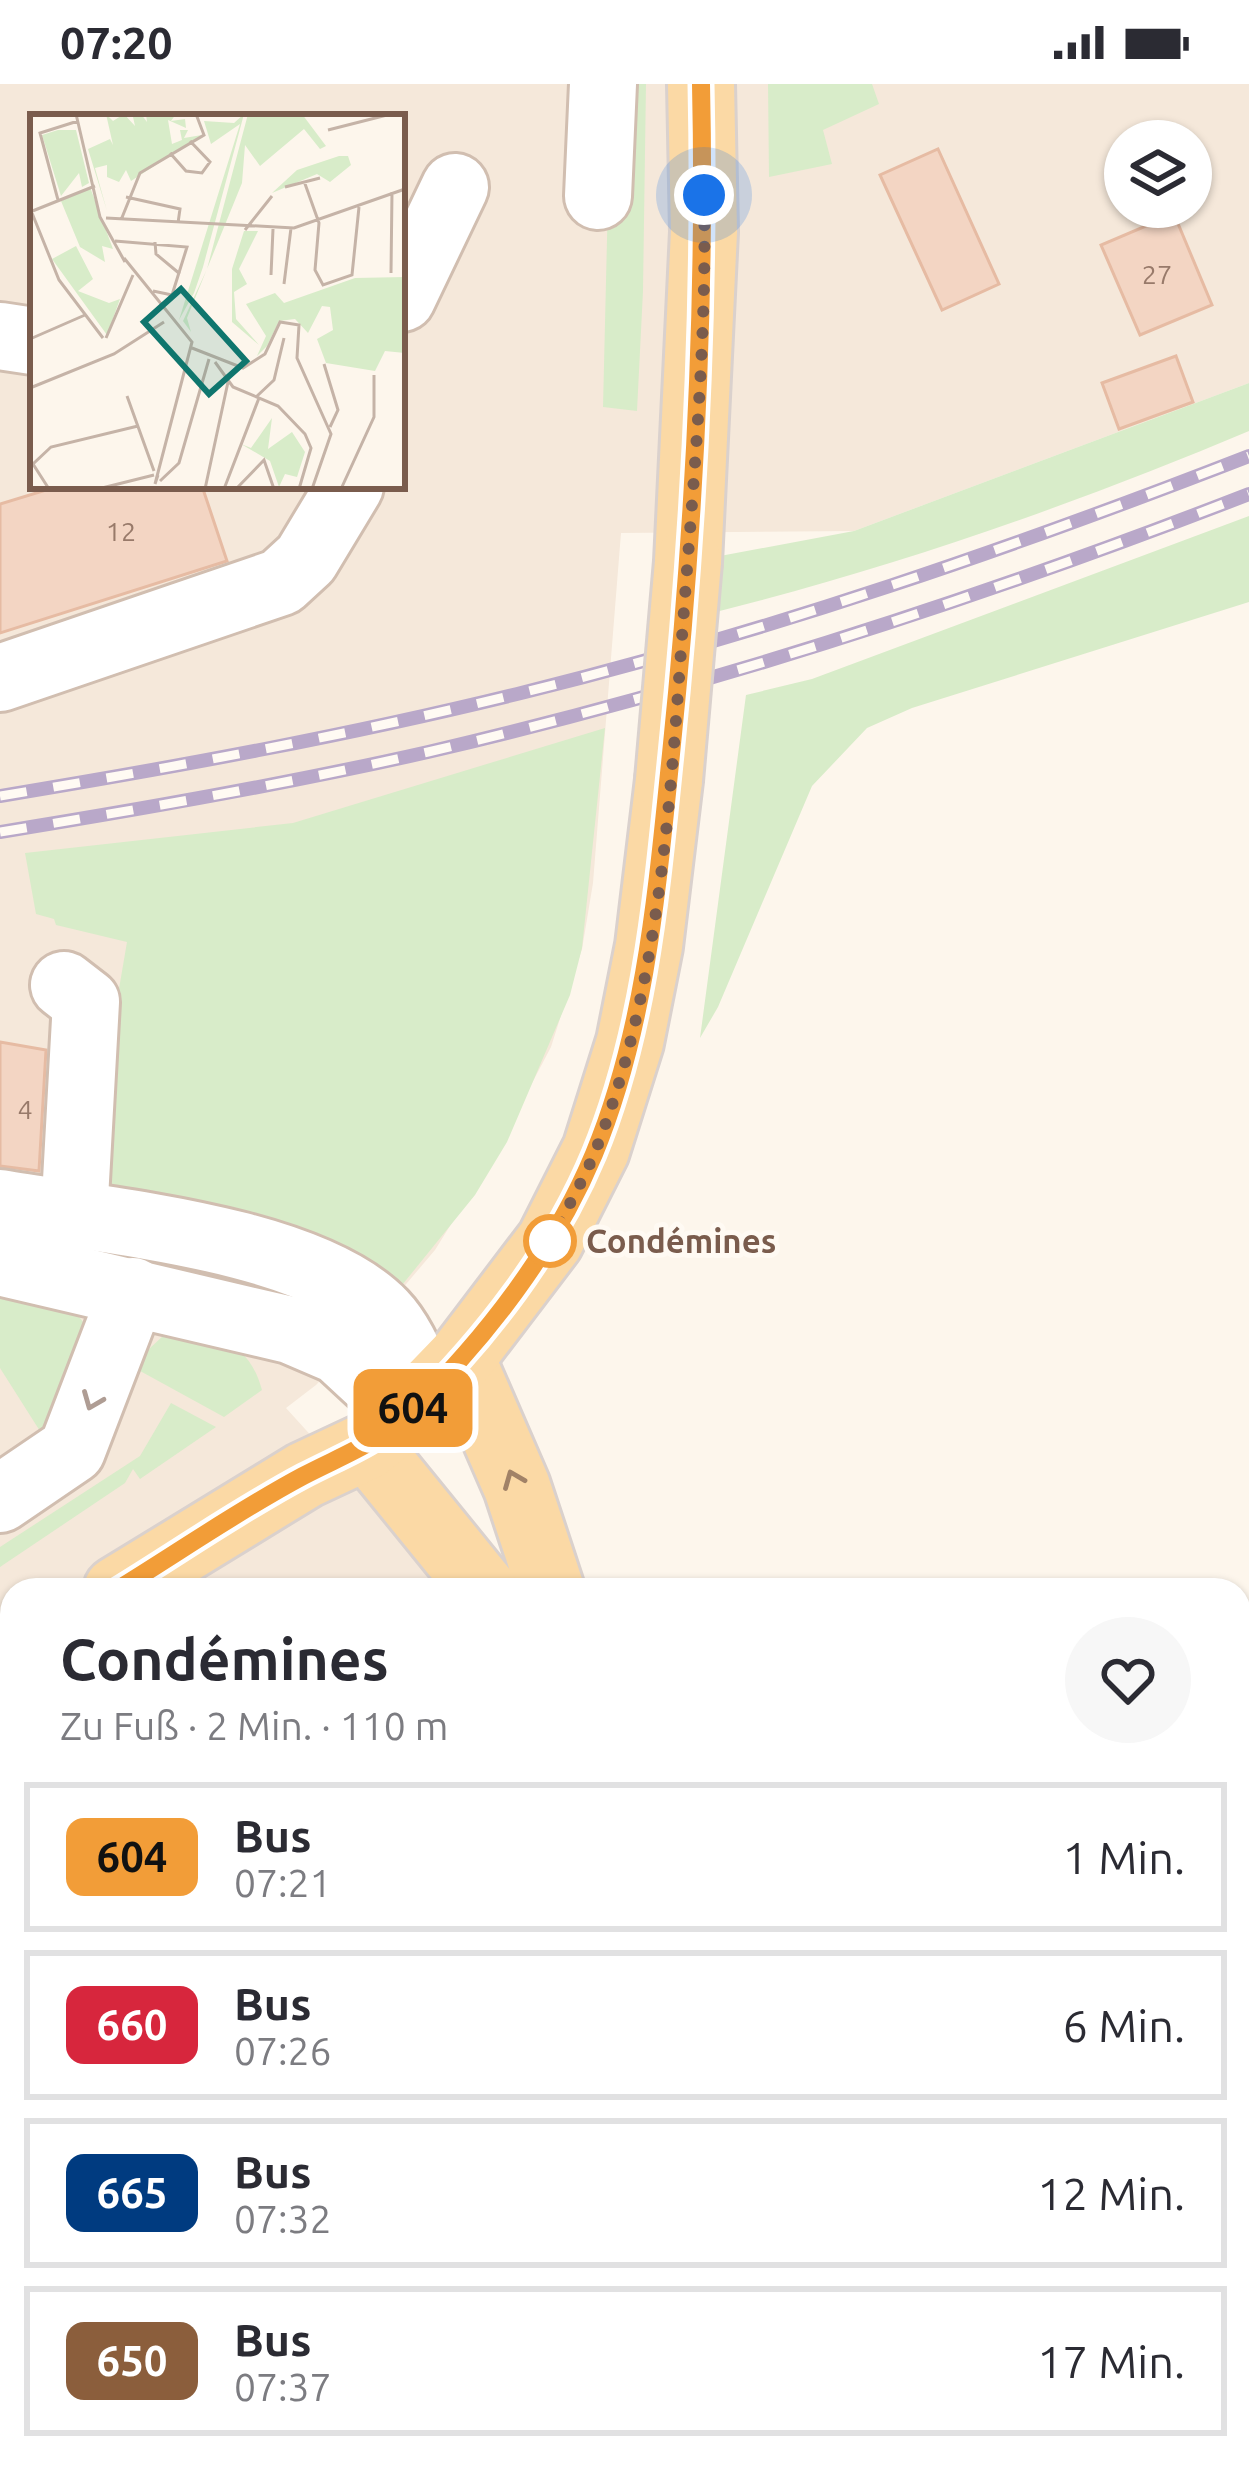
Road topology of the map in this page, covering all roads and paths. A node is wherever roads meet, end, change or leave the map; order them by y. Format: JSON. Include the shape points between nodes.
{"nodes":[{"id":1,"x":603,"y":84,"type":"edge"},
{"id":2,"x":701,"y":84,"type":"edge"},
{"id":3,"x":455,"y":187,"type":"dead end"},
{"id":4,"x":598,"y":196,"type":"dead end"},
{"id":5,"x":405,"y":292,"type":"edge"},
{"id":6,"x":0,"y":336,"type":"edge"},
{"id":7,"x":30,"y":341,"type":"edge"},
{"id":8,"x":348,"y":489,"type":"edge"},
{"id":9,"x":0,"y":678,"type":"edge"},
{"id":10,"x":64,"y":985,"type":"dead end"},
{"id":11,"x":0,"y":1204,"type":"edge"},
{"id":12,"x":74,"y":1216,"type":"junction"},
{"id":13,"x":0,"y":1262,"type":"edge"},
{"id":14,"x":133,"y":1291,"type":"junction"},
{"id":15,"x":415,"y":1403,"type":"junction"},
{"id":16,"x":0,"y":1499,"type":"edge"},
{"id":17,"x":137,"y":1578,"type":"edge"},
{"id":18,"x":480,"y":1578,"type":"edge"},
{"id":19,"x":547,"y":1578,"type":"edge"}],
"edges":[{"from":1,"to":4,"type":"street"},
{"from":2,"to":15,"type":"main road","bridge":true,"via":[[704,232],[688,562],[669,780],[634,1022],[596,1150],[550,1241]]},
{"from":3,"to":5,"type":"street"},
{"from":6,"to":7,"type":"street"},
{"from":8,"to":9,"type":"street","via":[[306,559],[281,582]]},
{"from":10,"to":12,"type":"street","via":[[86,1002]]},
{"from":11,"to":12,"type":"street"},
{"from":12,"to":15,"type":"street","via":[[232,1244],[322,1271],[397,1330]]},
{"from":13,"to":14,"type":"street"},
{"from":14,"to":15,"type":"street","via":[[290,1330],[339,1351]]},
{"from":14,"to":16,"type":"street","one_way":true,"via":[[72,1450]]},
{"from":15,"to":17,"type":"main road"},
{"from":15,"to":18,"type":"main road"},
{"from":19,"to":15,"type":"main road","one_way":true,"via":[[517,1487]]}]}
